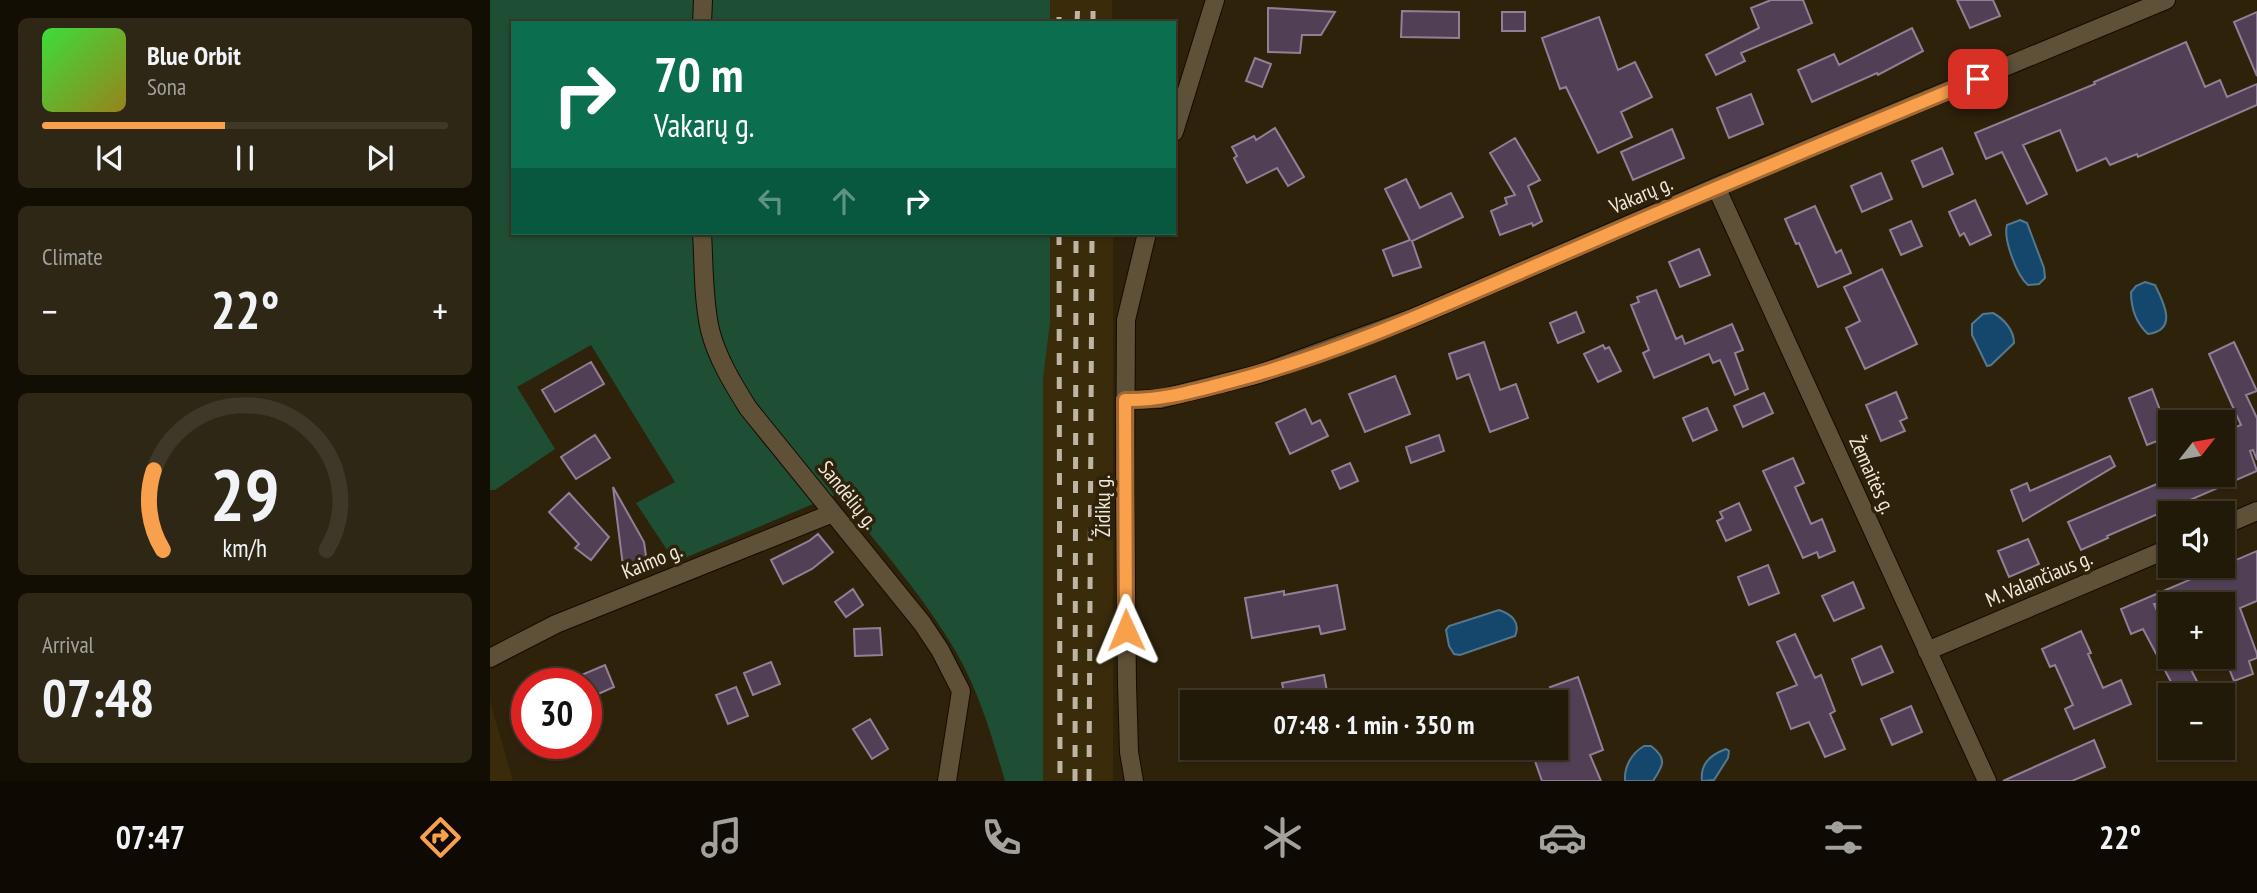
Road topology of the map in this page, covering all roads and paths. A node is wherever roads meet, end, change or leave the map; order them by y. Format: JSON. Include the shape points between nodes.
{"nodes":[{"id":1,"x":703,"y":0,"type":"edge"},
{"id":2,"x":1215,"y":0,"type":"edge"},
{"id":3,"x":2166,"y":0,"type":"edge"},
{"id":4,"x":702,"y":21,"type":"edge"},
{"id":5,"x":1176,"y":126,"type":"edge"},
{"id":6,"x":1716,"y":187,"type":"junction"},
{"id":7,"x":702,"y":235,"type":"edge"},
{"id":8,"x":1147,"y":235,"type":"edge"},
{"id":9,"x":1125,"y":400,"type":"junction"},
{"id":10,"x":2257,"y":511,"type":"edge"},
{"id":11,"x":833,"y":513,"type":"junction"},
{"id":12,"x":2235,"y":520,"type":"edge"},
{"id":13,"x":2158,"y":553,"type":"edge"},
{"id":14,"x":1927,"y":651,"type":"junction"},
{"id":15,"x":490,"y":657,"type":"edge"},
{"id":16,"x":947,"y":781,"type":"edge"},
{"id":17,"x":1133,"y":781,"type":"edge"},
{"id":18,"x":1987,"y":781,"type":"edge"}],
"edges":[{"from":1,"to":4,"type":"street"},
{"from":2,"to":5,"type":"street"},
{"from":3,"to":6,"type":"street","name":"Vakarų g."},
{"from":6,"to":9,"type":"street","name":"Vakarų g.","via":[[1333,349],[1183,394]]},
{"from":6,"to":14,"type":"street","name":"Žemaitės g."},
{"from":7,"to":11,"type":"street","name":"Sandėlių g.","via":[[706,305],[720,357],[748,408]]},
{"from":8,"to":9,"type":"street","name":"Židikų g.","via":[[1126,320]]},
{"from":9,"to":17,"type":"street","name":"Židikų g.","via":[[1127,684]]},
{"from":10,"to":12,"type":"street"},
{"from":11,"to":15,"type":"street","name":"Kaimo g.","via":[[556,624]]},
{"from":11,"to":16,"type":"street","name":"Sandėlių g.","via":[[922,623],[961,691]]},
{"from":13,"to":14,"type":"street","name":"M. Valančiaus g."},
{"from":14,"to":18,"type":"street","name":"Žemaitės g."}]}
